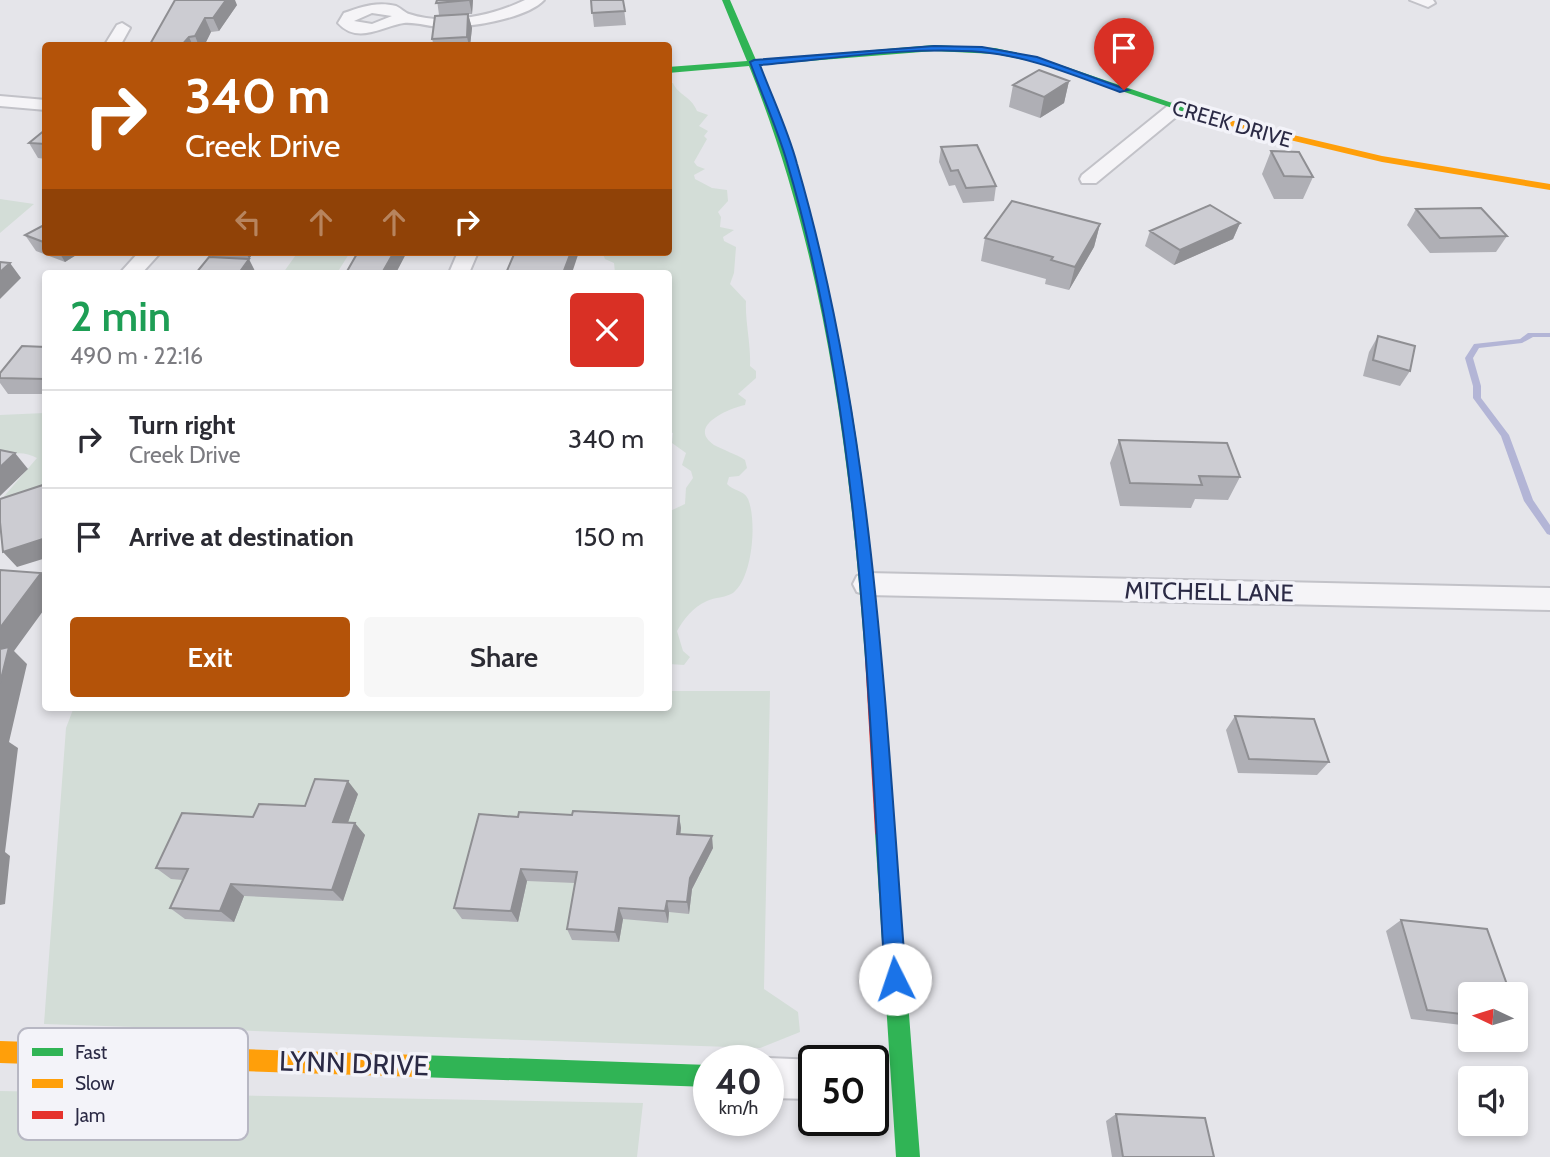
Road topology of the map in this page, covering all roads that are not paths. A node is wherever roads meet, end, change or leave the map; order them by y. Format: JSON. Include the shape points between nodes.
{"nodes":[{"id":1,"x":537,"y":0,"type":"edge"},
{"id":2,"x":726,"y":0,"type":"edge"},
{"id":3,"x":398,"y":19,"type":"dead end"},
{"id":4,"x":122,"y":28,"type":"dead end"},
{"id":5,"x":114,"y":42,"type":"edge"},
{"id":6,"x":754,"y":62,"type":"junction"},
{"id":7,"x":672,"y":70,"type":"edge"},
{"id":8,"x":0,"y":101,"type":"edge"},
{"id":9,"x":42,"y":106,"type":"edge"},
{"id":10,"x":1175,"y":108,"type":"junction"},
{"id":11,"x":1089,"y":179,"type":"dead end"},
{"id":12,"x":1550,"y":187,"type":"edge"},
{"id":13,"x":147,"y":256,"type":"edge"},
{"id":14,"x":133,"y":270,"type":"edge"},
{"id":15,"x":867,"y":584,"type":"junction"},
{"id":16,"x":1550,"y":599,"type":"edge"},
{"id":17,"x":886,"y":1045,"type":"edge"},
{"id":18,"x":0,"y":1052,"type":"edge"},
{"id":19,"x":18,"y":1053,"type":"edge"},
{"id":20,"x":248,"y":1060,"type":"edge"},
{"id":21,"x":693,"y":1075,"type":"edge"},
{"id":22,"x":889,"y":1086,"type":"edge"},
{"id":23,"x":908,"y":1157,"type":"edge"}],
"edges":[{"from":1,"to":3,"type":"street","via":[[469,21]]},
{"from":2,"to":6,"type":"street"},
{"from":4,"to":5,"type":"street"},
{"from":6,"to":7,"type":"street","name":"CREEK DRIVE"},
{"from":6,"to":10,"type":"street","name":"CREEK DRIVE","via":[[934,48],[995,51],[1037,60]]},
{"from":6,"to":15,"type":"street","via":[[791,160],[830,317]]},
{"from":8,"to":9,"type":"street"},
{"from":10,"to":11,"type":"street"},
{"from":10,"to":12,"type":"street","name":"CREEK DRIVE","via":[[1371,159]]},
{"from":13,"to":14,"type":"street"},
{"from":15,"to":16,"type":"street","name":"MITCHELL LANE"},
{"from":15,"to":17,"type":"street"},
{"from":18,"to":19,"type":"street","name":"LYNN DRIVE"},
{"from":20,"to":21,"type":"street","name":"LYNN DRIVE"},
{"from":22,"to":23,"type":"street"}]}
